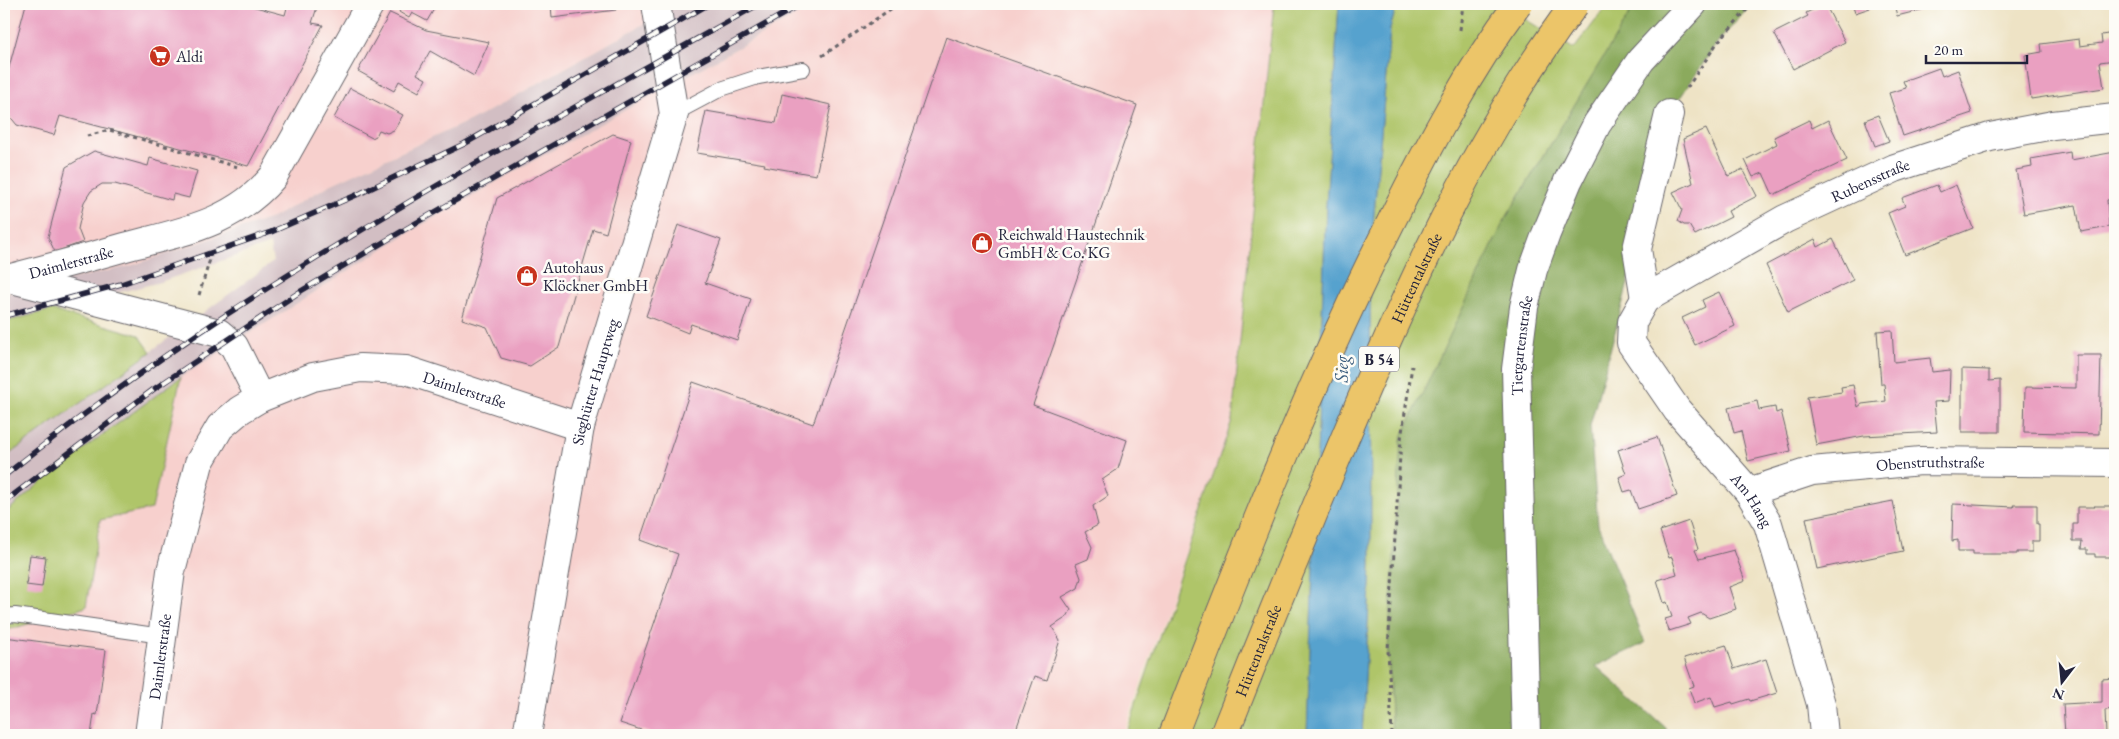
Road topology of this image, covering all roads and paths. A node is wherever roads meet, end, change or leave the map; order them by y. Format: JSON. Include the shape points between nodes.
{"nodes":[{"id":1,"x":370,"y":4,"type":"edge"},
{"id":2,"x":656,"y":4,"type":"edge"},
{"id":3,"x":898,"y":4,"type":"edge"},
{"id":4,"x":1463,"y":4,"type":"edge"},
{"id":5,"x":1518,"y":4,"type":"edge"},
{"id":6,"x":1575,"y":4,"type":"edge"},
{"id":7,"x":1694,"y":4,"type":"edge"},
{"id":8,"x":1752,"y":4,"type":"edge"},
{"id":9,"x":1459,"y":33,"type":"dead end"},
{"id":10,"x":803,"y":69,"type":"joint"},
{"id":11,"x":674,"y":114,"type":"junction"},
{"id":12,"x":1669,"y":114,"type":"joint"},
{"id":13,"x":2115,"y":118,"type":"edge"},
{"id":14,"x":87,"y":136,"type":"dead end"},
{"id":15,"x":273,"y":177,"type":"junction"},
{"id":16,"x":222,"y":218,"type":"junction"},
{"id":17,"x":7,"y":277,"type":"edge"},
{"id":18,"x":1645,"y":299,"type":"junction"},
{"id":19,"x":189,"y":325,"type":"junction"},
{"id":20,"x":1412,"y":361,"type":"dead end"},
{"id":21,"x":260,"y":398,"type":"junction"},
{"id":22,"x":580,"y":427,"type":"junction"},
{"id":23,"x":2115,"y":463,"type":"edge"},
{"id":24,"x":1749,"y":492,"type":"junction"},
{"id":25,"x":4,"y":616,"type":"edge"},
{"id":26,"x":162,"y":636,"type":"junction"},
{"id":27,"x":149,"y":735,"type":"edge"},
{"id":28,"x":526,"y":735,"type":"edge"},
{"id":29,"x":1173,"y":735,"type":"edge"},
{"id":30,"x":1224,"y":735,"type":"edge"},
{"id":31,"x":1392,"y":735,"type":"edge"},
{"id":32,"x":1526,"y":735,"type":"edge"},
{"id":33,"x":1824,"y":735,"type":"edge"}],
"edges":[{"from":1,"to":15,"type":"street","name":"Daimlerstraße"},
{"from":2,"to":11,"type":"street","name":"Sieghütter Hauptweg"},
{"from":3,"to":10,"type":"path"},
{"from":4,"to":9,"type":"path"},
{"from":5,"to":29,"type":"highway","bridge":true,"via":[[1456,100],[1365,273],[1235,576]]},
{"from":6,"to":30,"type":"highway","name":"Hüttentalstraße","number":"B 54","bridge":true,"via":[[1493,128],[1440,226],[1368,384]]},
{"from":7,"to":32,"type":"street","name":"Tiergartenstraße","via":[[1641,60],[1597,124],[1546,234],[1524,307],[1516,370]]},
{"from":8,"to":12,"type":"path","via":[[1717,43]]},
{"from":10,"to":11,"type":"lane","via":[[758,77],[721,89]]},
{"from":11,"to":22,"type":"street","name":"Sieghütter Hauptweg"},
{"from":12,"to":18,"type":"street","via":[[1637,249]]},
{"from":13,"to":18,"type":"street","name":"Rubensstraße","via":[[2052,125],[1990,137],[1895,168],[1785,219]]},
{"from":14,"to":15,"type":"path","via":[[109,130]]},
{"from":15,"to":16,"type":"street","name":"Daimlerstraße","via":[[260,193]]},
{"from":16,"to":17,"type":"street","name":"Daimlerstraße","via":[[201,227]]},
{"from":16,"to":19,"type":"path"},
{"from":17,"to":19,"type":"street","name":"Daimlerstraße"},
{"from":18,"to":24,"type":"street","name":"Am Hang","via":[[1632,322],[1631,343],[1677,410]]},
{"from":19,"to":21,"type":"street","name":"Daimlerstraße","via":[[219,333],[234,346]]},
{"from":20,"to":31,"type":"path","via":[[1401,439],[1388,650]]},
{"from":21,"to":22,"type":"street","name":"Daimlerstraße","via":[[313,376],[360,368],[406,370]]},
{"from":21,"to":26,"type":"street","name":"Daimlerstraße","via":[[220,427],[199,463],[171,571]]},
{"from":22,"to":28,"type":"street","name":"Sieghütter Hauptweg"},
{"from":23,"to":24,"type":"street","name":"Obenstruthstraße","via":[[1921,461],[1812,471]]},
{"from":24,"to":33,"type":"street","name":"Am Hang","via":[[1768,524],[1821,704]]},
{"from":25,"to":26,"type":"lane","via":[[15,614]]},
{"from":26,"to":27,"type":"street","name":"Daimlerstraße"}]}
